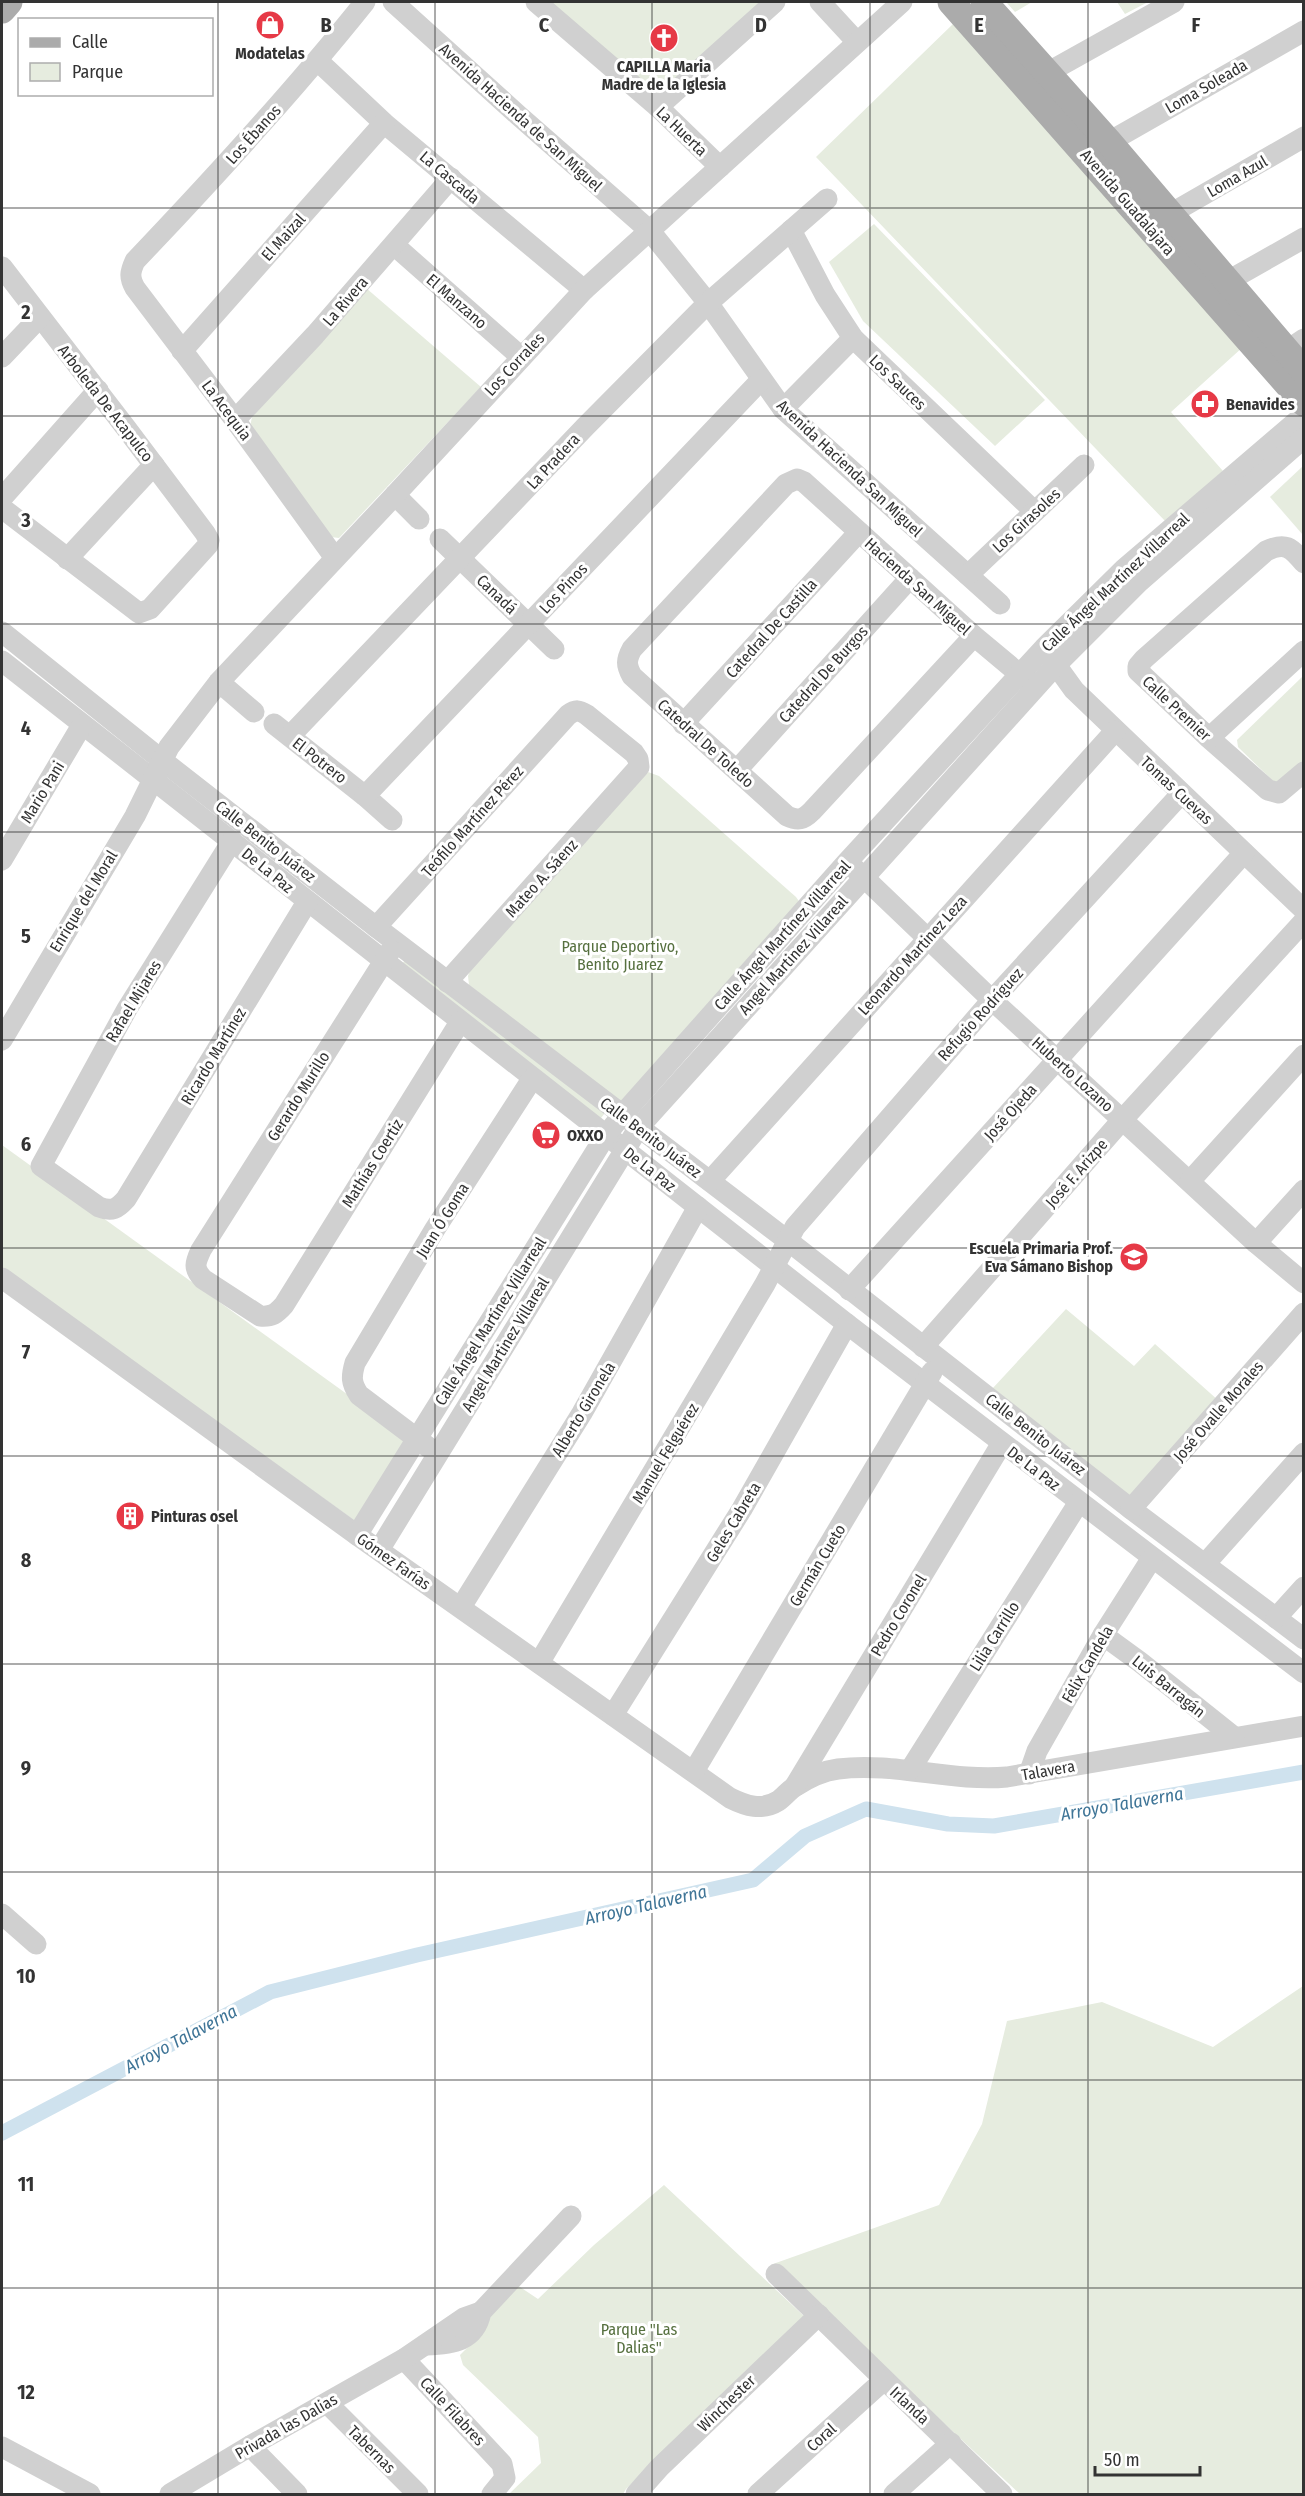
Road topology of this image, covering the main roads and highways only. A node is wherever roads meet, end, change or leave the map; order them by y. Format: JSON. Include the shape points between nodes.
{"nodes":[{"id":1,"x":951,"y":2,"type":"edge"},
{"id":2,"x":984,"y":2,"type":"edge"},
{"id":3,"x":1286,"y":350,"type":"edge"},
{"id":4,"x":1304,"y":371,"type":"edge"},
{"id":5,"x":1304,"y":403,"type":"edge"}],
"edges":[{"from":1,"to":3,"type":"main road","name":"Avenida Guadalajara"},
{"from":2,"to":3,"type":"main road","name":"Avenida Guadalajara"},
{"from":3,"to":4,"type":"main road","name":"Avenida Guadalajara"},
{"from":3,"to":5,"type":"main road","name":"Avenida Guadalajara"}]}
